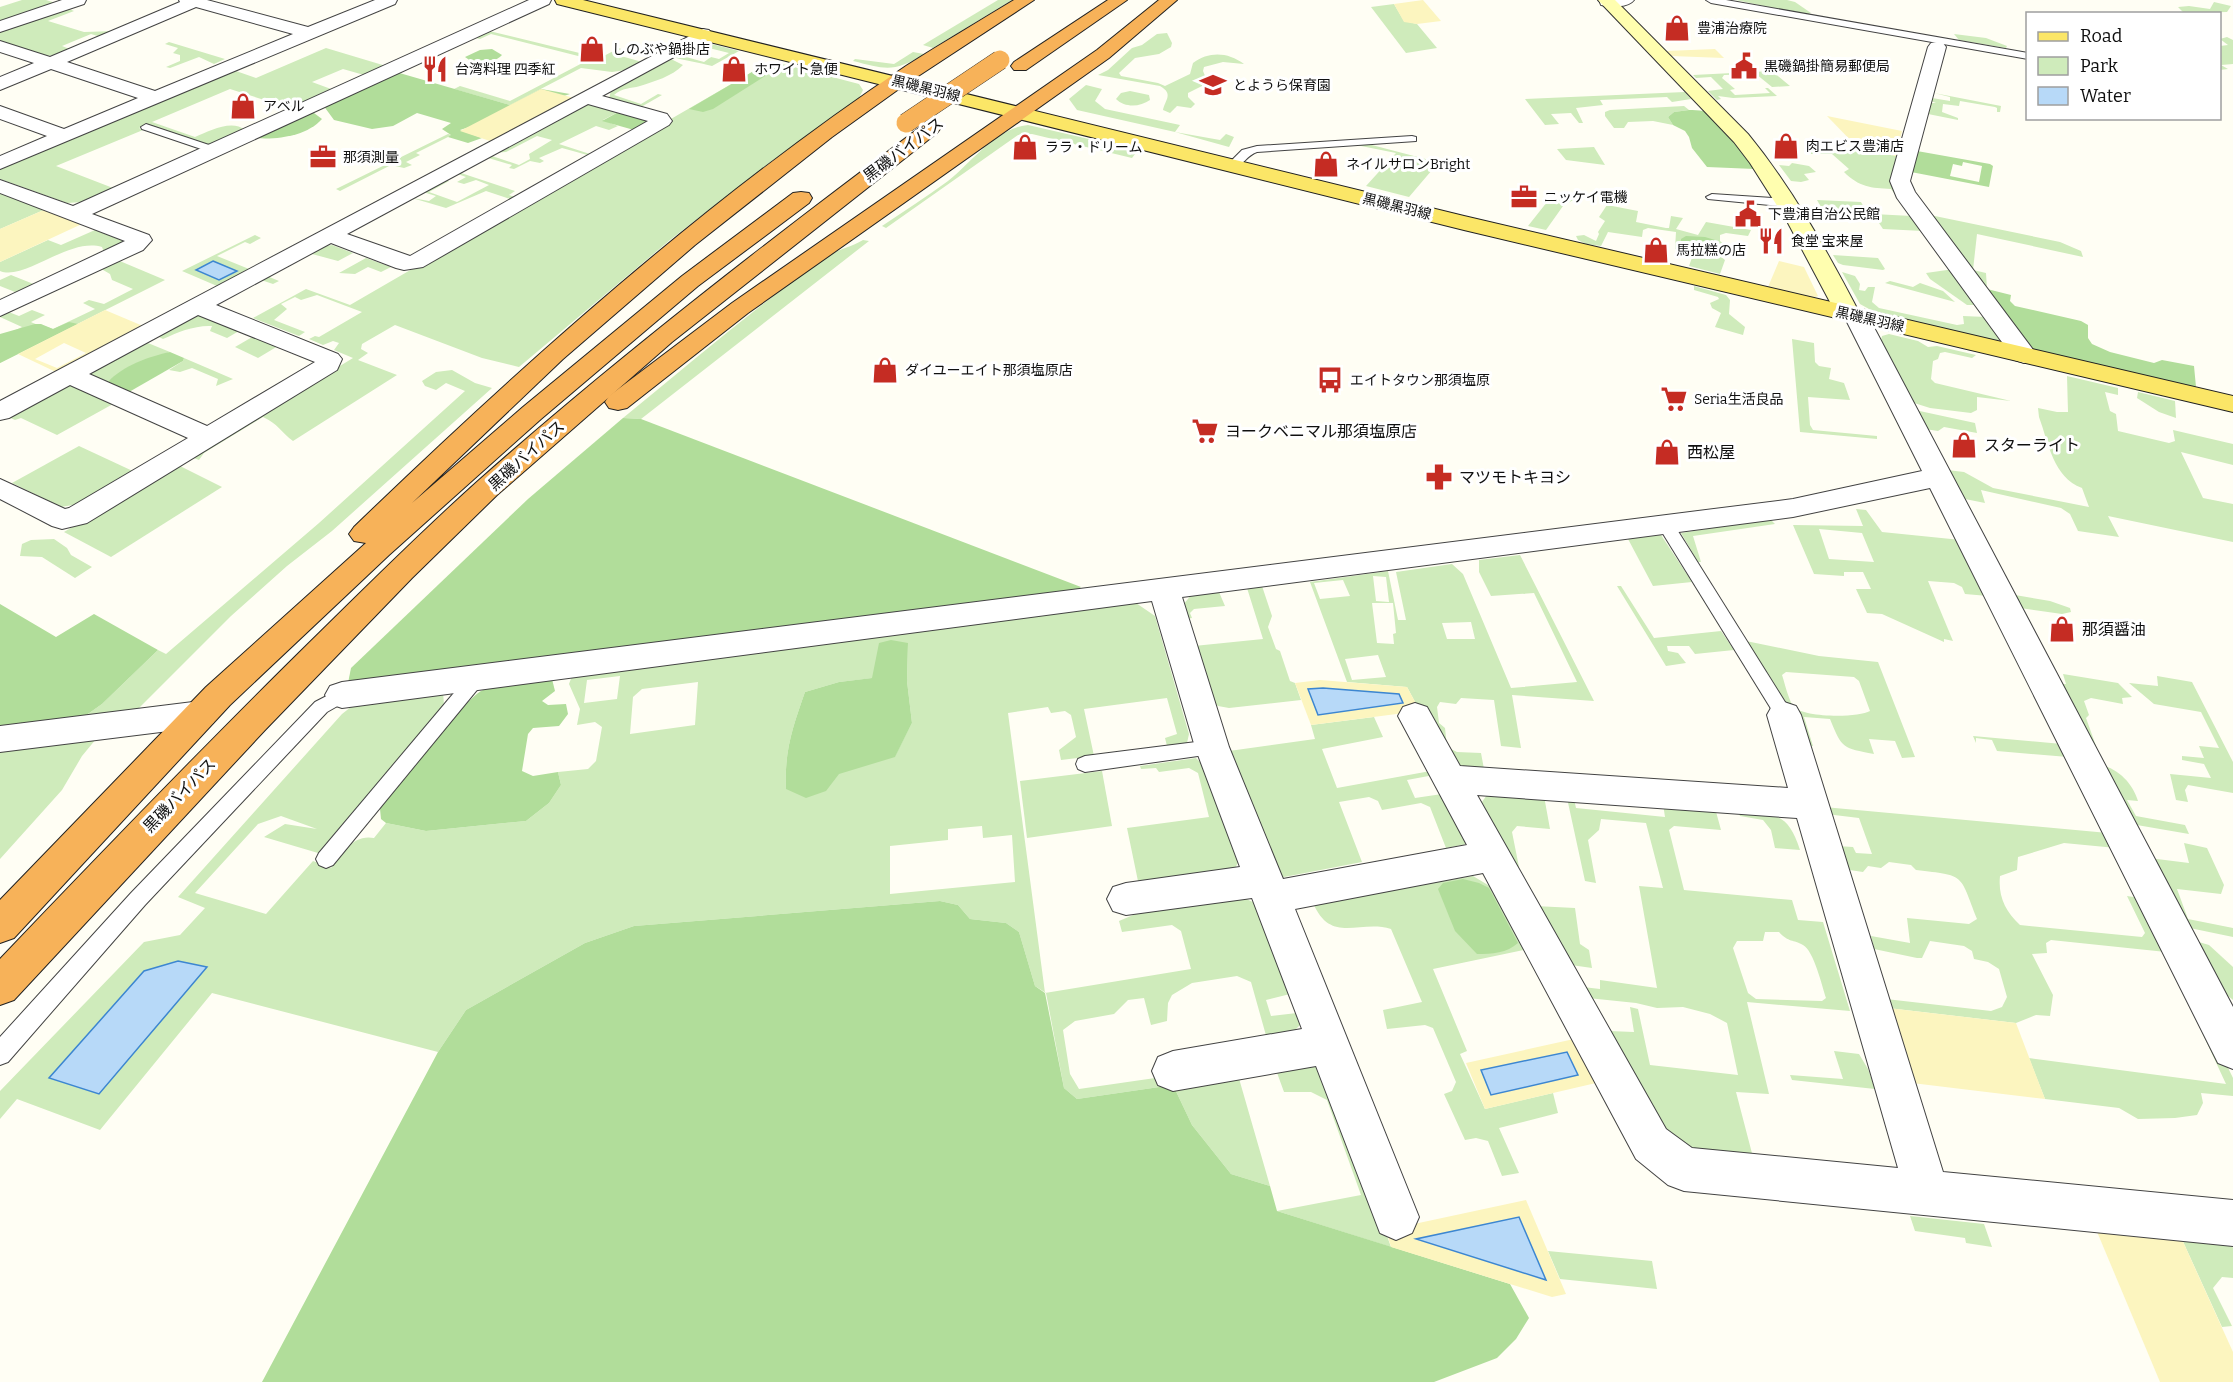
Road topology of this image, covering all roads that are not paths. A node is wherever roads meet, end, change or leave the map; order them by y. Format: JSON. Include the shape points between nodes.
{"nodes":[{"id":1,"x":78,"y":0,"type":"edge"},
{"id":2,"x":389,"y":0,"type":"edge"},
{"id":3,"x":543,"y":0,"type":"edge"},
{"id":4,"x":566,"y":0,"type":"edge"},
{"id":5,"x":1026,"y":0,"type":"edge"},
{"id":6,"x":1091,"y":0,"type":"edge"},
{"id":7,"x":1119,"y":0,"type":"edge"},
{"id":8,"x":1169,"y":0,"type":"edge"},
{"id":9,"x":1613,"y":0,"type":"edge"},
{"id":10,"x":1711,"y":0,"type":"edge"},
{"id":11,"x":193,"y":1,"type":"edge"},
{"id":12,"x":0,"y":27,"type":"edge"},
{"id":13,"x":309,"y":33,"type":"junction"},
{"id":14,"x":703,"y":34,"type":"junction"},
{"id":15,"x":0,"y":46,"type":"edge"},
{"id":16,"x":1937,"y":47,"type":"dead end"},
{"id":17,"x":2026,"y":56,"type":"edge"},
{"id":18,"x":51,"y":63,"type":"junction"},
{"id":19,"x":896,"y":81,"type":"junction"},
{"id":20,"x":0,"y":84,"type":"edge"},
{"id":21,"x":586,"y":97,"type":"junction"},
{"id":22,"x":156,"y":98,"type":"junction"},
{"id":23,"x":0,"y":112,"type":"edge"},
{"id":24,"x":1022,"y":112,"type":"junction"},
{"id":25,"x":918,"y":126,"type":"junction"},
{"id":26,"x":146,"y":127,"type":"dead end"},
{"id":27,"x":65,"y":136,"type":"junction"},
{"id":28,"x":1412,"y":139,"type":"dead end"},
{"id":29,"x":214,"y":150,"type":"junction"},
{"id":30,"x":0,"y":163,"type":"edge"},
{"id":31,"x":1233,"y":165,"type":"junction"},
{"id":32,"x":0,"y":186,"type":"edge"},
{"id":33,"x":1712,"y":197,"type":"dead end"},
{"id":34,"x":1789,"y":203,"type":"junction"},
{"id":35,"x":74,"y":214,"type":"junction"},
{"id":36,"x":328,"y":235,"type":"junction"},
{"id":37,"x":197,"y":306,"type":"junction"},
{"id":38,"x":0,"y":309,"type":"edge"},
{"id":39,"x":1852,"y":315,"type":"junction"},
{"id":40,"x":2024,"y":355,"type":"junction"},
{"id":41,"x":69,"y":375,"type":"junction"},
{"id":42,"x":2233,"y":404,"type":"edge"},
{"id":43,"x":0,"y":412,"type":"edge"},
{"id":44,"x":209,"y":437,"type":"junction"},
{"id":45,"x":1938,"y":477,"type":"junction"},
{"id":46,"x":0,"y":488,"type":"edge"},
{"id":47,"x":1665,"y":525,"type":"junction"},
{"id":48,"x":1164,"y":589,"type":"junction"},
{"id":49,"x":326,"y":646,"type":"junction"},
{"id":50,"x":475,"y":680,"type":"junction"},
{"id":51,"x":342,"y":695,"type":"joint"},
{"id":52,"x":210,"y":705,"type":"junction"},
{"id":53,"x":1784,"y":715,"type":"joint"},
{"id":54,"x":1415,"y":716,"type":"dead end"},
{"id":55,"x":0,"y":739,"type":"edge"},
{"id":56,"x":1212,"y":747,"type":"junction"},
{"id":57,"x":1085,"y":764,"type":"dead end"},
{"id":58,"x":1450,"y":779,"type":"junction"},
{"id":59,"x":1811,"y":804,"type":"junction"},
{"id":60,"x":1491,"y":856,"type":"junction"},
{"id":61,"x":326,"y":858,"type":"dead end"},
{"id":62,"x":1268,"y":888,"type":"junction"},
{"id":63,"x":1126,"y":899,"type":"dead end"},
{"id":64,"x":0,"y":926,"type":"edge"},
{"id":65,"x":0,"y":987,"type":"edge"},
{"id":66,"x":2225,"y":1020,"type":"edge"},
{"id":67,"x":1328,"y":1044,"type":"junction"},
{"id":68,"x":2233,"y":1049,"type":"edge"},
{"id":69,"x":0,"y":1054,"type":"edge"},
{"id":70,"x":1173,"y":1071,"type":"dead end"},
{"id":71,"x":1927,"y":1192,"type":"junction"},
{"id":72,"x":1396,"y":1217,"type":"dead end"},
{"id":73,"x":2233,"y":1223,"type":"edge"}],
"edges":[{"from":1,"to":12,"type":"street"},
{"from":2,"to":13,"type":"street"},
{"from":3,"to":29,"type":"street"},
{"from":4,"to":14,"type":"main road","name":"黒磯黒羽線"},
{"from":5,"to":19,"type":"highway"},
{"from":6,"to":25,"type":"highway","name":"黒磯バイパス","bridge":true,"via":[[1000,60]]},
{"from":7,"to":25,"type":"highway","name":"黒磯バイパス","via":[[1020,66]]},
{"from":8,"to":24,"type":"highway"},
{"from":9,"to":34,"type":"street","via":[[1741,138]]},
{"from":10,"to":17,"type":"lane"},
{"from":11,"to":13,"type":"street"},
{"from":11,"to":18,"type":"street"},
{"from":13,"to":22,"type":"street"},
{"from":14,"to":19,"type":"main road","name":"黒磯黒羽線"},
{"from":14,"to":21,"type":"street"},
{"from":15,"to":18,"type":"street"},
{"from":16,"to":40,"type":"street","via":[[1900,182]]},
{"from":18,"to":20,"type":"street"},
{"from":18,"to":22,"type":"street"},
{"from":19,"to":24,"type":"main road","name":"黒磯黒羽線"},
{"from":19,"to":52,"type":"highway","via":[[749,189],[561,349],[316,582]]},
{"from":21,"to":36,"type":"street"},
{"from":21,"to":36,"type":"street","via":[[662,121],[415,262],[405,263]]},
{"from":22,"to":27,"type":"street"},
{"from":23,"to":27,"type":"street"},
{"from":24,"to":31,"type":"main road","name":"黒磯黒羽線"},
{"from":24,"to":49,"type":"highway","via":[[740,308],[599,416]]},
{"from":25,"to":49,"type":"highway","name":"黒磯バイパス","via":[[507,470]]},
{"from":25,"to":52,"type":"highway","name":"黒磯バイパス","via":[[690,281],[531,413]]},
{"from":26,"to":29,"type":"lane"},
{"from":27,"to":30,"type":"street"},
{"from":28,"to":31,"type":"lane","via":[[1257,148],[1246,152]]},
{"from":29,"to":35,"type":"street"},
{"from":31,"to":39,"type":"main road","name":"黒磯黒羽線"},
{"from":32,"to":35,"type":"street"},
{"from":33,"to":34,"type":"lane"},
{"from":34,"to":39,"type":"street"},
{"from":35,"to":38,"type":"street","via":[[141,240]]},
{"from":36,"to":37,"type":"street"},
{"from":37,"to":41,"type":"street"},
{"from":37,"to":44,"type":"street","via":[[329,359],[328,365]]},
{"from":39,"to":40,"type":"main road","name":"黒磯黒羽線"},
{"from":39,"to":45,"type":"street"},
{"from":40,"to":42,"type":"main road","name":"黒磯黒羽線"},
{"from":41,"to":43,"type":"street"},
{"from":41,"to":44,"type":"street"},
{"from":44,"to":46,"type":"street","via":[[77,516],[62,519]]},
{"from":45,"to":47,"type":"street","via":[[1793,508]]},
{"from":45,"to":66,"type":"street"},
{"from":47,"to":48,"type":"street"},
{"from":47,"to":53,"type":"lane"},
{"from":48,"to":50,"type":"street"},
{"from":48,"to":56,"type":"street"},
{"from":49,"to":65,"type":"highway","name":"黒磯バイパス","via":[[154,820]]},
{"from":50,"to":51,"type":"street"},
{"from":50,"to":61,"type":"lane"},
{"from":51,"to":69,"type":"lane","via":[[321,707],[138,899]]},
{"from":52,"to":55,"type":"street"},
{"from":52,"to":64,"type":"highway","name":"黒磯バイパス"},
{"from":53,"to":59,"type":"street"},
{"from":54,"to":58,"type":"street"},
{"from":56,"to":57,"type":"lane"},
{"from":56,"to":62,"type":"street"},
{"from":58,"to":59,"type":"street"},
{"from":58,"to":60,"type":"street"},
{"from":59,"to":71,"type":"street"},
{"from":60,"to":62,"type":"street"},
{"from":60,"to":71,"type":"street","via":[[1651,1144],[1684,1168]]},
{"from":62,"to":63,"type":"street"},
{"from":62,"to":67,"type":"street"},
{"from":66,"to":68,"type":"street"},
{"from":67,"to":70,"type":"street"},
{"from":67,"to":72,"type":"street"},
{"from":71,"to":73,"type":"street"}]}
